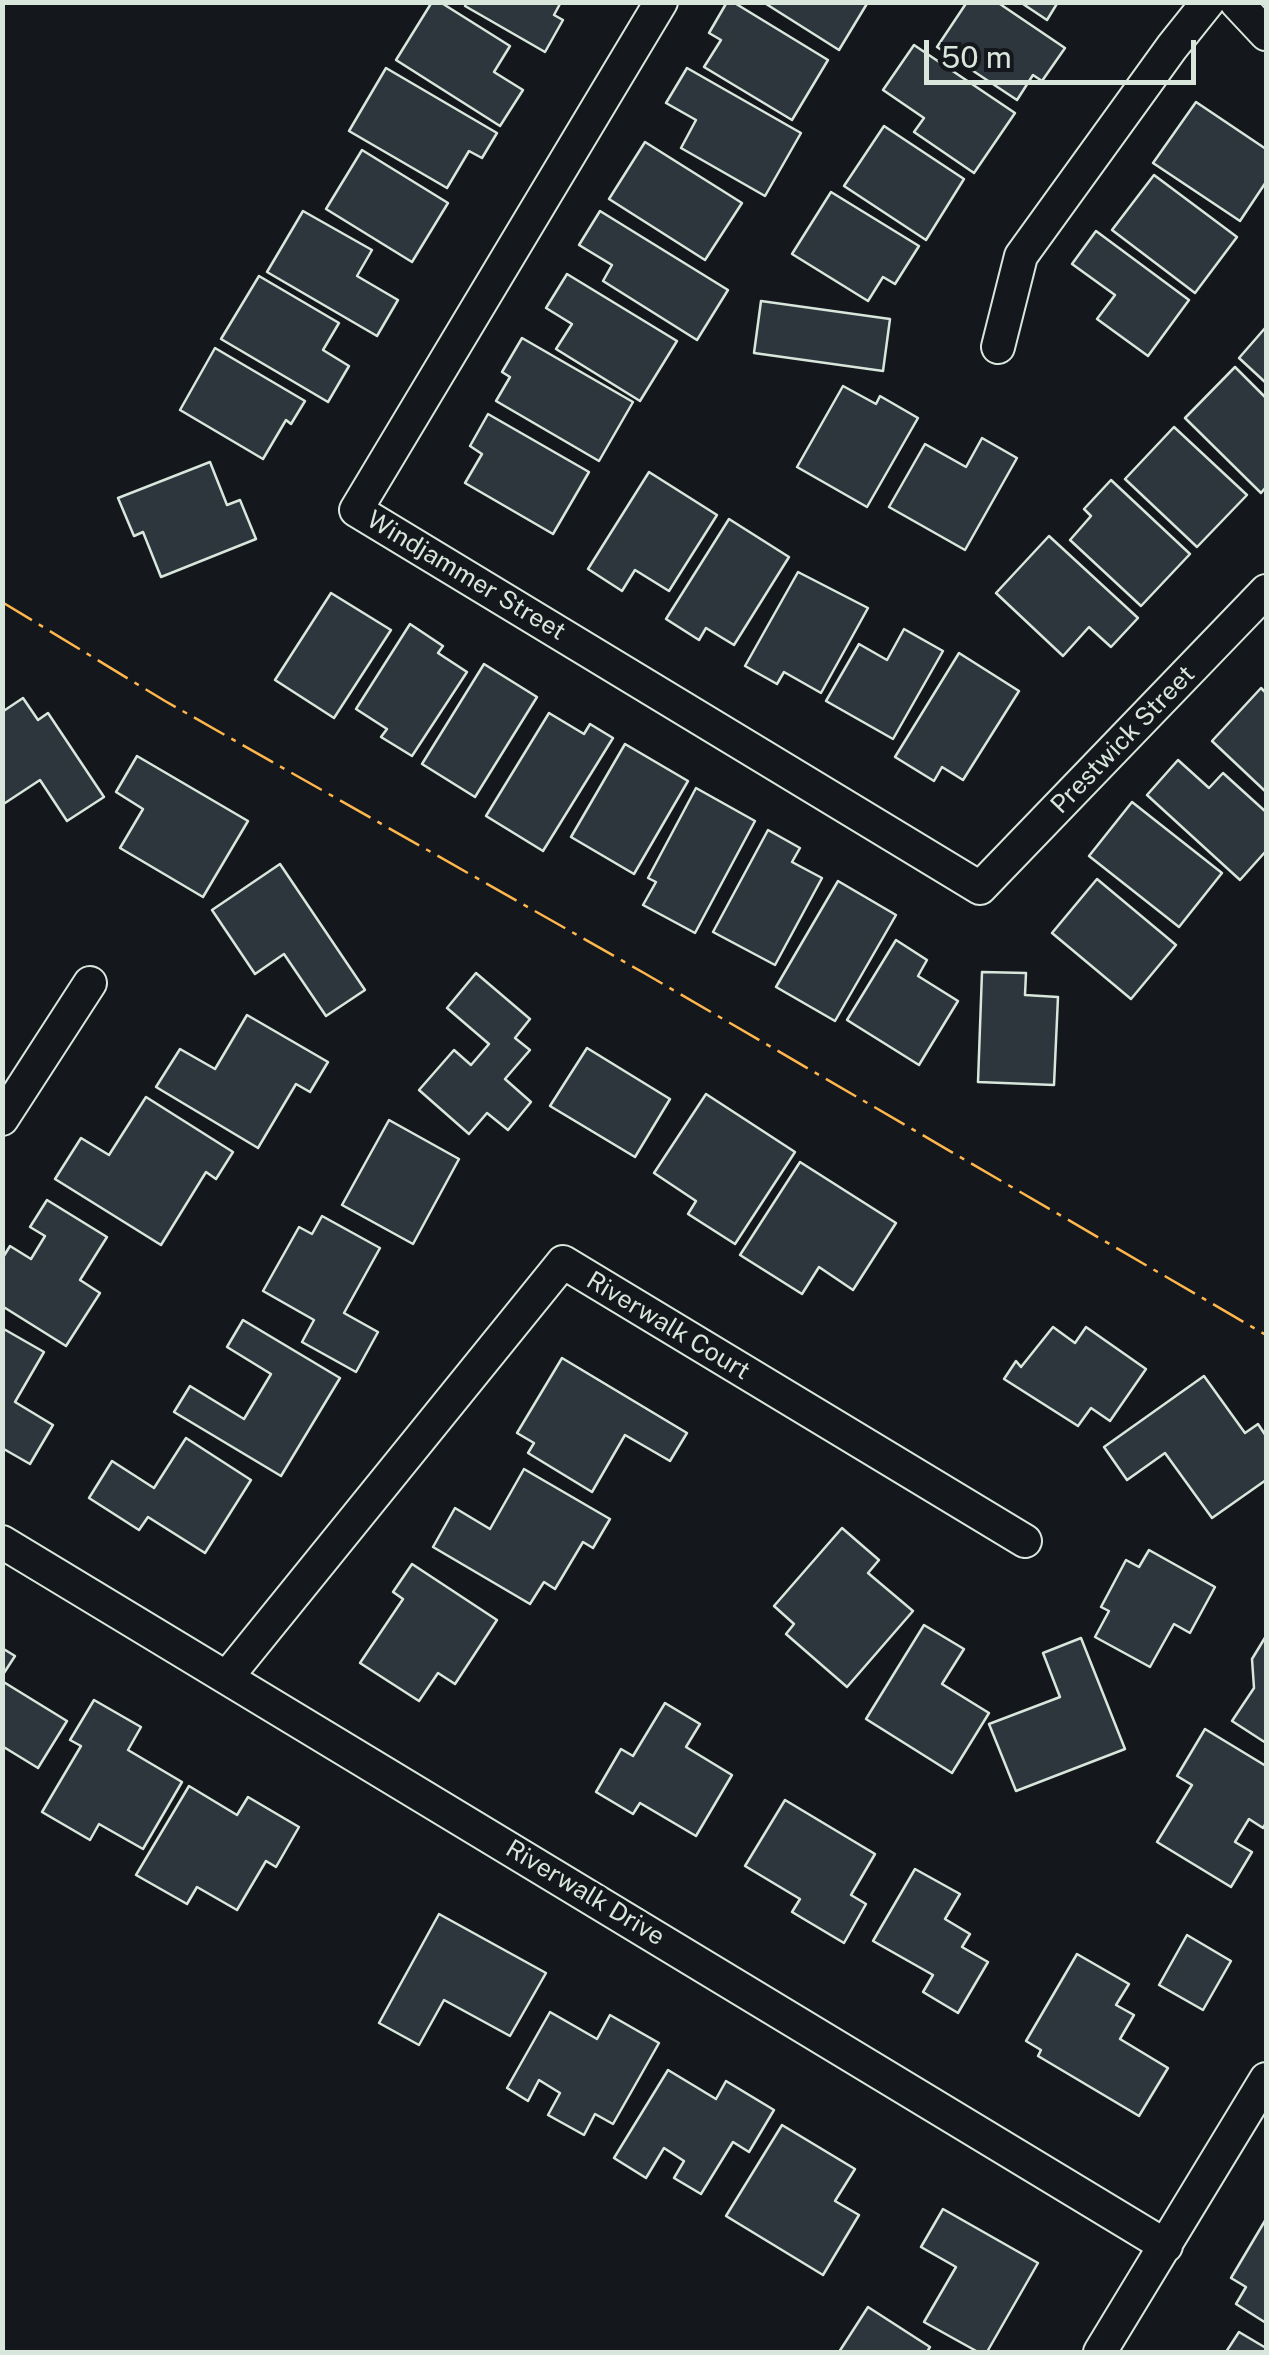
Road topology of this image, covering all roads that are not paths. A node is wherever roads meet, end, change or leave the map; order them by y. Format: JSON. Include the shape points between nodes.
{"nodes":[{"id":1,"x":662,"y":2,"type":"edge"},
{"id":2,"x":1208,"y":2,"type":"edge"},
{"id":3,"x":1236,"y":2,"type":"edge"},
{"id":4,"x":1266,"y":34,"type":"edge"},
{"id":5,"x":998,"y":347,"type":"dead end"},
{"id":6,"x":1266,"y":591,"type":"edge"},
{"id":7,"x":980,"y":888,"type":"joint"},
{"id":8,"x":90,"y":983,"type":"dead end"},
{"id":9,"x":2,"y":1119,"type":"edge"},
{"id":10,"x":1024,"y":1541,"type":"dead end"},
{"id":11,"x":2,"y":1542,"type":"edge"},
{"id":12,"x":228,"y":1677,"type":"junction"},
{"id":13,"x":1266,"y":2079,"type":"edge"},
{"id":14,"x":1166,"y":2246,"type":"junction"},
{"id":15,"x":1100,"y":2352,"type":"edge"}],
"edges":[{"from":1,"to":7,"type":"street","name":"Windjammer Street","via":[[356,510]]},
{"from":2,"to":5,"type":"street","via":[[1021,256]]},
{"from":3,"to":4,"type":"street"},
{"from":6,"to":7,"type":"street","name":"Prestwick Street"},
{"from":8,"to":9,"type":"street"},
{"from":10,"to":12,"type":"street","name":"Riverwalk Court","via":[[564,1262]]},
{"from":11,"to":12,"type":"street","name":"Riverwalk Drive"},
{"from":12,"to":14,"type":"street","name":"Riverwalk Drive"},
{"from":13,"to":14,"type":"street"},
{"from":14,"to":15,"type":"street"}]}
